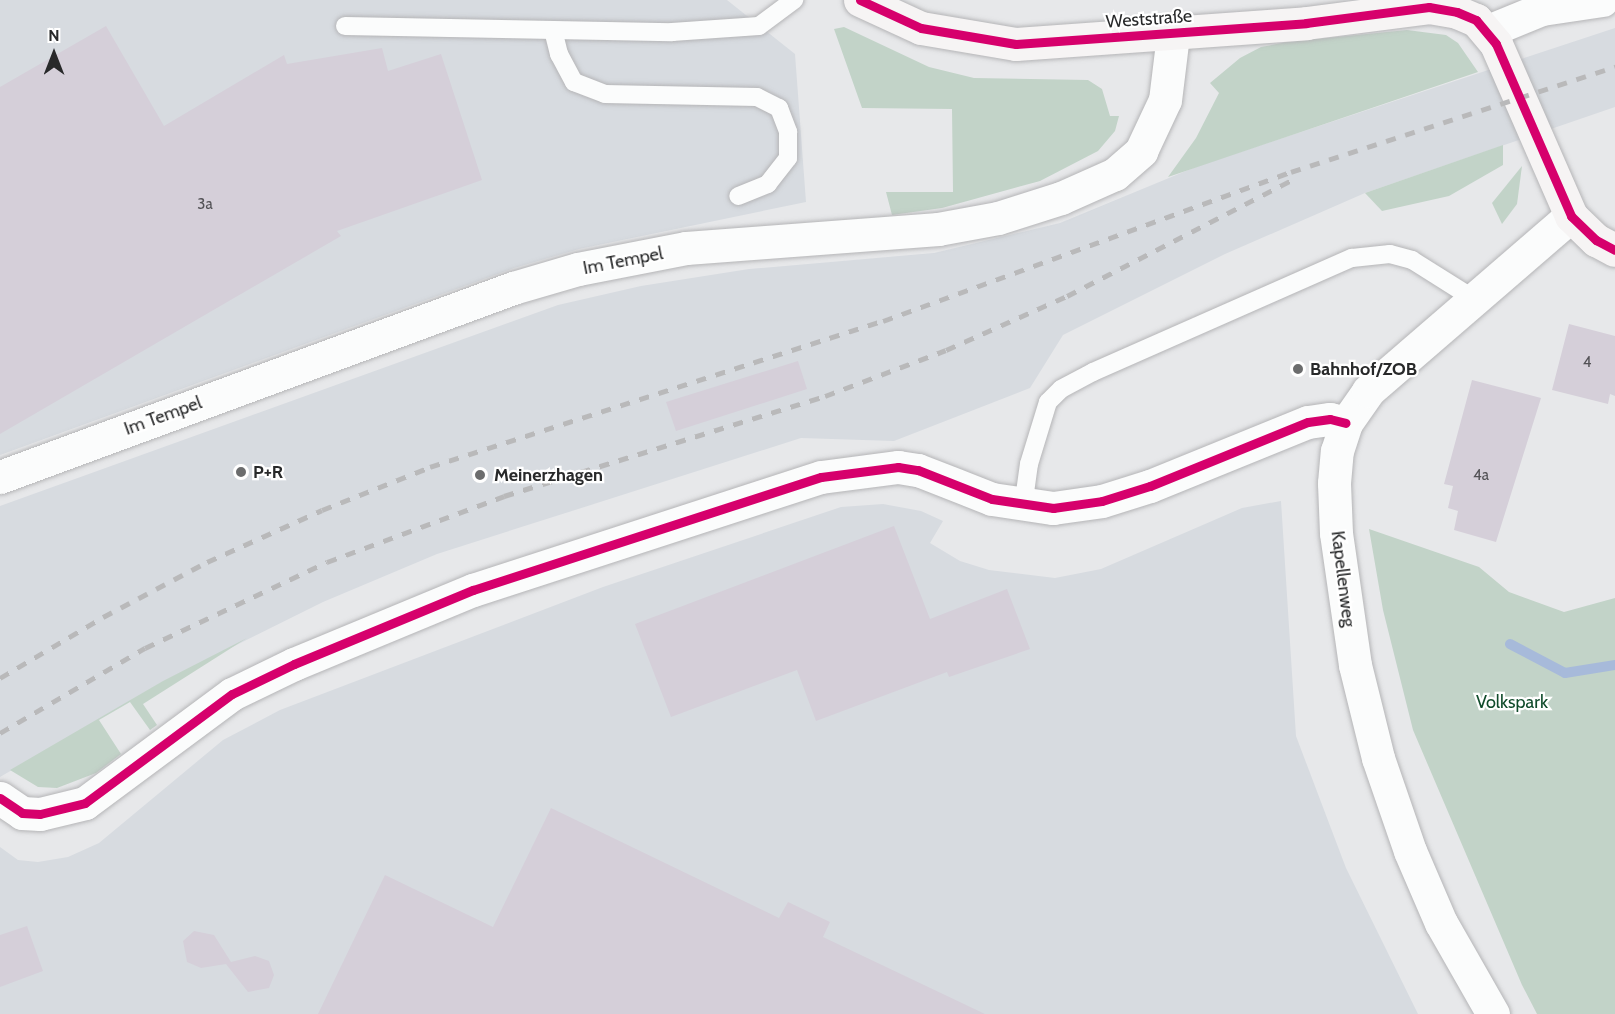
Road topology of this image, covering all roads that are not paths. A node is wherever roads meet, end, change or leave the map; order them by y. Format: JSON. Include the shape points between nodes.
{"nodes":[{"id":1,"x":794,"y":0,"type":"edge"},
{"id":2,"x":860,"y":0,"type":"edge"},
{"id":3,"x":1602,"y":0,"type":"edge"},
{"id":4,"x":345,"y":26,"type":"dead end"},
{"id":5,"x":553,"y":30,"type":"junction"},
{"id":6,"x":1488,"y":31,"type":"junction"},
{"id":7,"x":1173,"y":35,"type":"junction"},
{"id":8,"x":738,"y":196,"type":"dead end"},
{"id":9,"x":1571,"y":216,"type":"junction"},
{"id":10,"x":1615,"y":250,"type":"edge"},
{"id":11,"x":1474,"y":299,"type":"junction"},
{"id":12,"x":1346,"y":423,"type":"junction"},
{"id":13,"x":0,"y":477,"type":"edge"},
{"id":14,"x":1023,"y":507,"type":"junction"},
{"id":15,"x":0,"y":798,"type":"edge"},
{"id":16,"x":1493,"y":1014,"type":"edge"}],
"edges":[{"from":1,"to":5,"type":"lane","via":[[759,26],[672,32]]},
{"from":2,"to":7,"type":"main road","name":"Weststraße","via":[[921,28],[1016,44]]},
{"from":3,"to":6,"type":"street","via":[[1542,9]]},
{"from":4,"to":5,"type":"lane"},
{"from":5,"to":8,"type":"lane","via":[[559,54],[574,82],[605,94],[757,97],[779,108],[788,132],[788,158],[768,184]]},
{"from":6,"to":7,"type":"main road","name":"Weststraße","via":[[1476,20],[1429,7]]},
{"from":6,"to":9,"type":"main road"},
{"from":7,"to":13,"type":"street","name":"Im Tempel","via":[[1165,100],[1141,151],[1115,174],[1061,198],[998,218],[938,229],[686,248],[578,269],[513,288]]},
{"from":9,"to":10,"type":"main road","via":[[1596,240]]},
{"from":9,"to":11,"type":"street","name":"Kapellenweg"},
{"from":11,"to":12,"type":"street","name":"Kapellenweg","via":[[1368,391]]},
{"from":11,"to":14,"type":"lane","via":[[1412,260],[1390,254],[1352,258],[1093,372],[1060,389],[1048,402],[1029,464]]},
{"from":12,"to":14,"type":"street","via":[[1330,419],[1308,422],[1102,501],[1053,508]]},
{"from":12,"to":16,"type":"street","name":"Kapellenweg","via":[[1337,451],[1334,483],[1336,533],[1358,677],[1378,758],[1410,851],[1441,923]]},
{"from":14,"to":15,"type":"street","via":[[943,482],[918,470],[898,467],[821,477],[473,590],[294,664],[232,694],[85,803],[40,814],[22,813]]}]}
